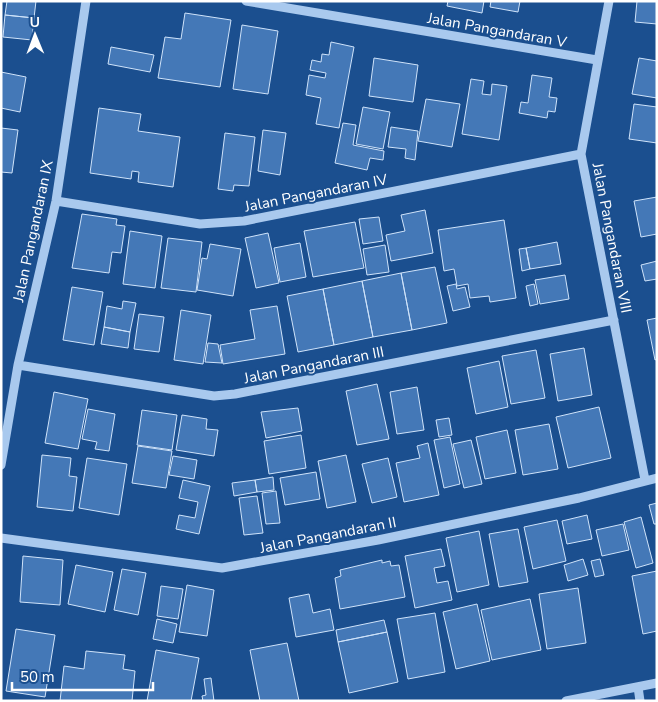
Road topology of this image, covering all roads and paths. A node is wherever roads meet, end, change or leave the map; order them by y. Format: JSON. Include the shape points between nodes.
{"nodes":[{"id":1,"x":86,"y":1,"type":"edge"},
{"id":2,"x":246,"y":1,"type":"edge"},
{"id":3,"x":608,"y":1,"type":"edge"},
{"id":4,"x":597,"y":60,"type":"junction"},
{"id":5,"x":580,"y":154,"type":"junction"},
{"id":6,"x":56,"y":201,"type":"junction"},
{"id":7,"x":614,"y":320,"type":"junction"},
{"id":8,"x":18,"y":366,"type":"junction"},
{"id":9,"x":1,"y":465,"type":"edge"},
{"id":10,"x":657,"y":478,"type":"edge"},
{"id":11,"x":645,"y":480,"type":"junction"},
{"id":12,"x":1,"y":538,"type":"edge"},
{"id":13,"x":657,"y":683,"type":"edge"},
{"id":14,"x":638,"y":687,"type":"junction"},
{"id":15,"x":566,"y":701,"type":"edge"},
{"id":16,"x":640,"y":701,"type":"edge"}],
"edges":[{"from":1,"to":6,"type":"street","name":"Jalan Pangandaran IX"},
{"from":2,"to":4,"type":"street","name":"Jalan Pangandaran V"},
{"from":3,"to":4,"type":"street","name":"Jalan Pangandaran VIII"},
{"from":4,"to":5,"type":"street","name":"Jalan Pangandaran VIII"},
{"from":5,"to":6,"type":"street","name":"Jalan Pangandaran IV","via":[[217,224]]},
{"from":5,"to":7,"type":"street","name":"Jalan Pangandaran VIII"},
{"from":6,"to":8,"type":"street","name":"Jalan Pangandaran IX"},
{"from":7,"to":8,"type":"street","name":"Jalan Pangandaran III","via":[[214,396]]},
{"from":7,"to":11,"type":"street","name":"Jalan Pangandaran VIII"},
{"from":8,"to":9,"type":"street","name":"Jalan Pangandaran IX"},
{"from":10,"to":11,"type":"street","name":"Jalan Pangandaran II"},
{"from":11,"to":12,"type":"street","name":"Jalan Pangandaran II","via":[[579,498],[378,540],[222,568]]},
{"from":13,"to":14,"type":"street"},
{"from":14,"to":15,"type":"street"},
{"from":14,"to":16,"type":"street"}]}
